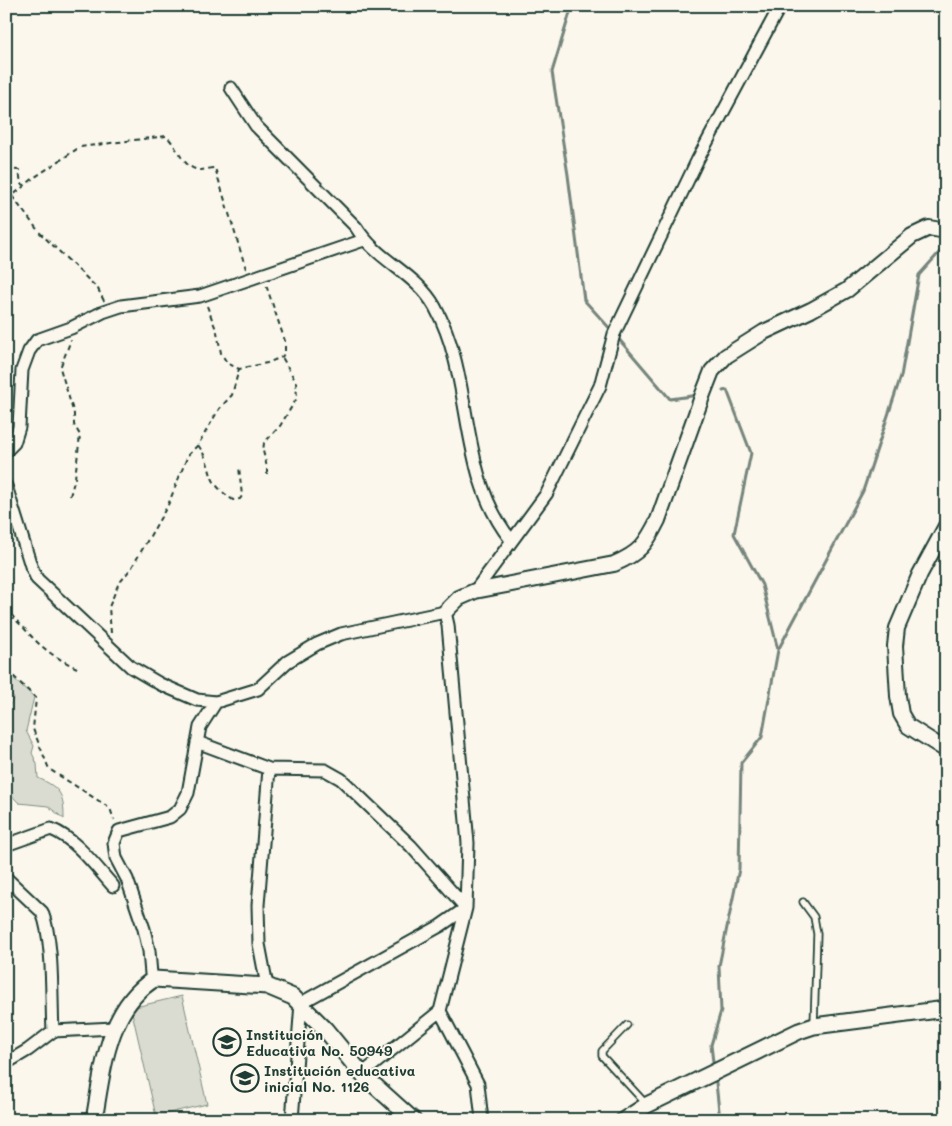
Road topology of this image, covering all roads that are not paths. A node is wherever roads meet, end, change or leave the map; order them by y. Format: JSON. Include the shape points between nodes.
{"nodes":[{"id":1,"x":780,"y":6,"type":"edge"},
{"id":2,"x":232,"y":88,"type":"dead end"},
{"id":3,"x":946,"y":231,"type":"edge"},
{"id":4,"x":364,"y":240,"type":"junction"},
{"id":5,"x":6,"y":451,"type":"edge"},
{"id":6,"x":6,"y":486,"type":"edge"},
{"id":7,"x":946,"y":526,"type":"edge"},
{"id":8,"x":511,"y":540,"type":"junction"},
{"id":9,"x":475,"y":590,"type":"junction"},
{"id":10,"x":445,"y":612,"type":"junction"},
{"id":11,"x":216,"y":702,"type":"junction"},
{"id":12,"x":197,"y":742,"type":"junction"},
{"id":13,"x":946,"y":750,"type":"edge"},
{"id":14,"x":269,"y":769,"type":"junction"},
{"id":15,"x":6,"y":845,"type":"edge"},
{"id":16,"x":6,"y":878,"type":"edge"},
{"id":17,"x":113,"y":886,"type":"dead end"},
{"id":18,"x":803,"y":902,"type":"dead end"},
{"id":19,"x":466,"y":908,"type":"junction"},
{"id":20,"x":154,"y":979,"type":"junction"},
{"id":21,"x":267,"y":986,"type":"junction"},
{"id":22,"x":301,"y":1003,"type":"junction"},
{"id":23,"x":946,"y":1009,"type":"edge"},
{"id":24,"x":440,"y":1011,"type":"junction"},
{"id":25,"x":627,"y":1025,"type":"dead end"},
{"id":26,"x":814,"y":1026,"type":"junction"},
{"id":27,"x":114,"y":1028,"type":"junction"},
{"id":28,"x":53,"y":1031,"type":"junction"},
{"id":29,"x":6,"y":1063,"type":"edge"},
{"id":30,"x":362,"y":1074,"type":"junction"},
{"id":31,"x":647,"y":1104,"type":"junction"},
{"id":32,"x":94,"y":1120,"type":"edge"},
{"id":33,"x":292,"y":1120,"type":"edge"},
{"id":34,"x":413,"y":1120,"type":"edge"},
{"id":35,"x":482,"y":1120,"type":"edge"},
{"id":36,"x":624,"y":1120,"type":"edge"}],
"edges":[{"from":1,"to":8,"type":"street","via":[[698,159],[614,334],[600,386],[546,493]]},
{"from":2,"to":4,"type":"street","via":[[256,126],[356,227]]},
{"from":3,"to":9,"type":"street","via":[[929,228],[912,236],[847,290],[764,332],[726,356],[712,371],[654,528],[634,556],[614,564]]},
{"from":4,"to":5,"type":"street","via":[[200,296],[121,306],[37,340],[22,370],[16,440]]},
{"from":4,"to":8,"type":"street","via":[[407,275],[434,307],[448,337],[478,475],[497,518]]},
{"from":6,"to":11,"type":"street","via":[[37,579],[131,666],[160,684],[197,700]]},
{"from":7,"to":13,"type":"street","via":[[900,619],[895,646],[902,714],[908,726]]},
{"from":8,"to":9,"type":"street"},
{"from":9,"to":10,"type":"street","via":[[459,598]]},
{"from":10,"to":11,"type":"street","via":[[341,634],[287,662],[258,689]]},
{"from":10,"to":19,"type":"street","via":[[468,843]]},
{"from":11,"to":12,"type":"street","via":[[200,727]]},
{"from":12,"to":14,"type":"street"},
{"from":12,"to":20,"type":"street","via":[[188,793],[180,809],[170,817],[118,831],[114,843],[116,858],[127,879],[144,929]]},
{"from":14,"to":19,"type":"street","via":[[325,770],[341,779],[411,846]]},
{"from":14,"to":21,"type":"street","via":[[258,905],[259,944]]},
{"from":15,"to":17,"type":"street","via":[[51,828],[81,851]]},
{"from":16,"to":28,"type":"street","via":[[42,912],[45,919]]},
{"from":18,"to":26,"type":"lane","via":[[814,917],[817,934]]},
{"from":19,"to":22,"type":"street","via":[[440,926]]},
{"from":19,"to":24,"type":"street"},
{"from":20,"to":21,"type":"main road"},
{"from":20,"to":27,"type":"main road","via":[[137,993]]},
{"from":21,"to":22,"type":"main road"},
{"from":22,"to":30,"type":"main road"},
{"from":22,"to":33,"type":"street"},
{"from":23,"to":26,"type":"main road"},
{"from":24,"to":30,"type":"street"},
{"from":24,"to":35,"type":"street","via":[[478,1084]]},
{"from":25,"to":31,"type":"lane","via":[[602,1051],[602,1056]]},
{"from":26,"to":31,"type":"main road","via":[[765,1046]]},
{"from":27,"to":28,"type":"street"},
{"from":27,"to":32,"type":"main road"},
{"from":28,"to":29,"type":"street"},
{"from":30,"to":34,"type":"main road"},
{"from":31,"to":36,"type":"main road"}]}
